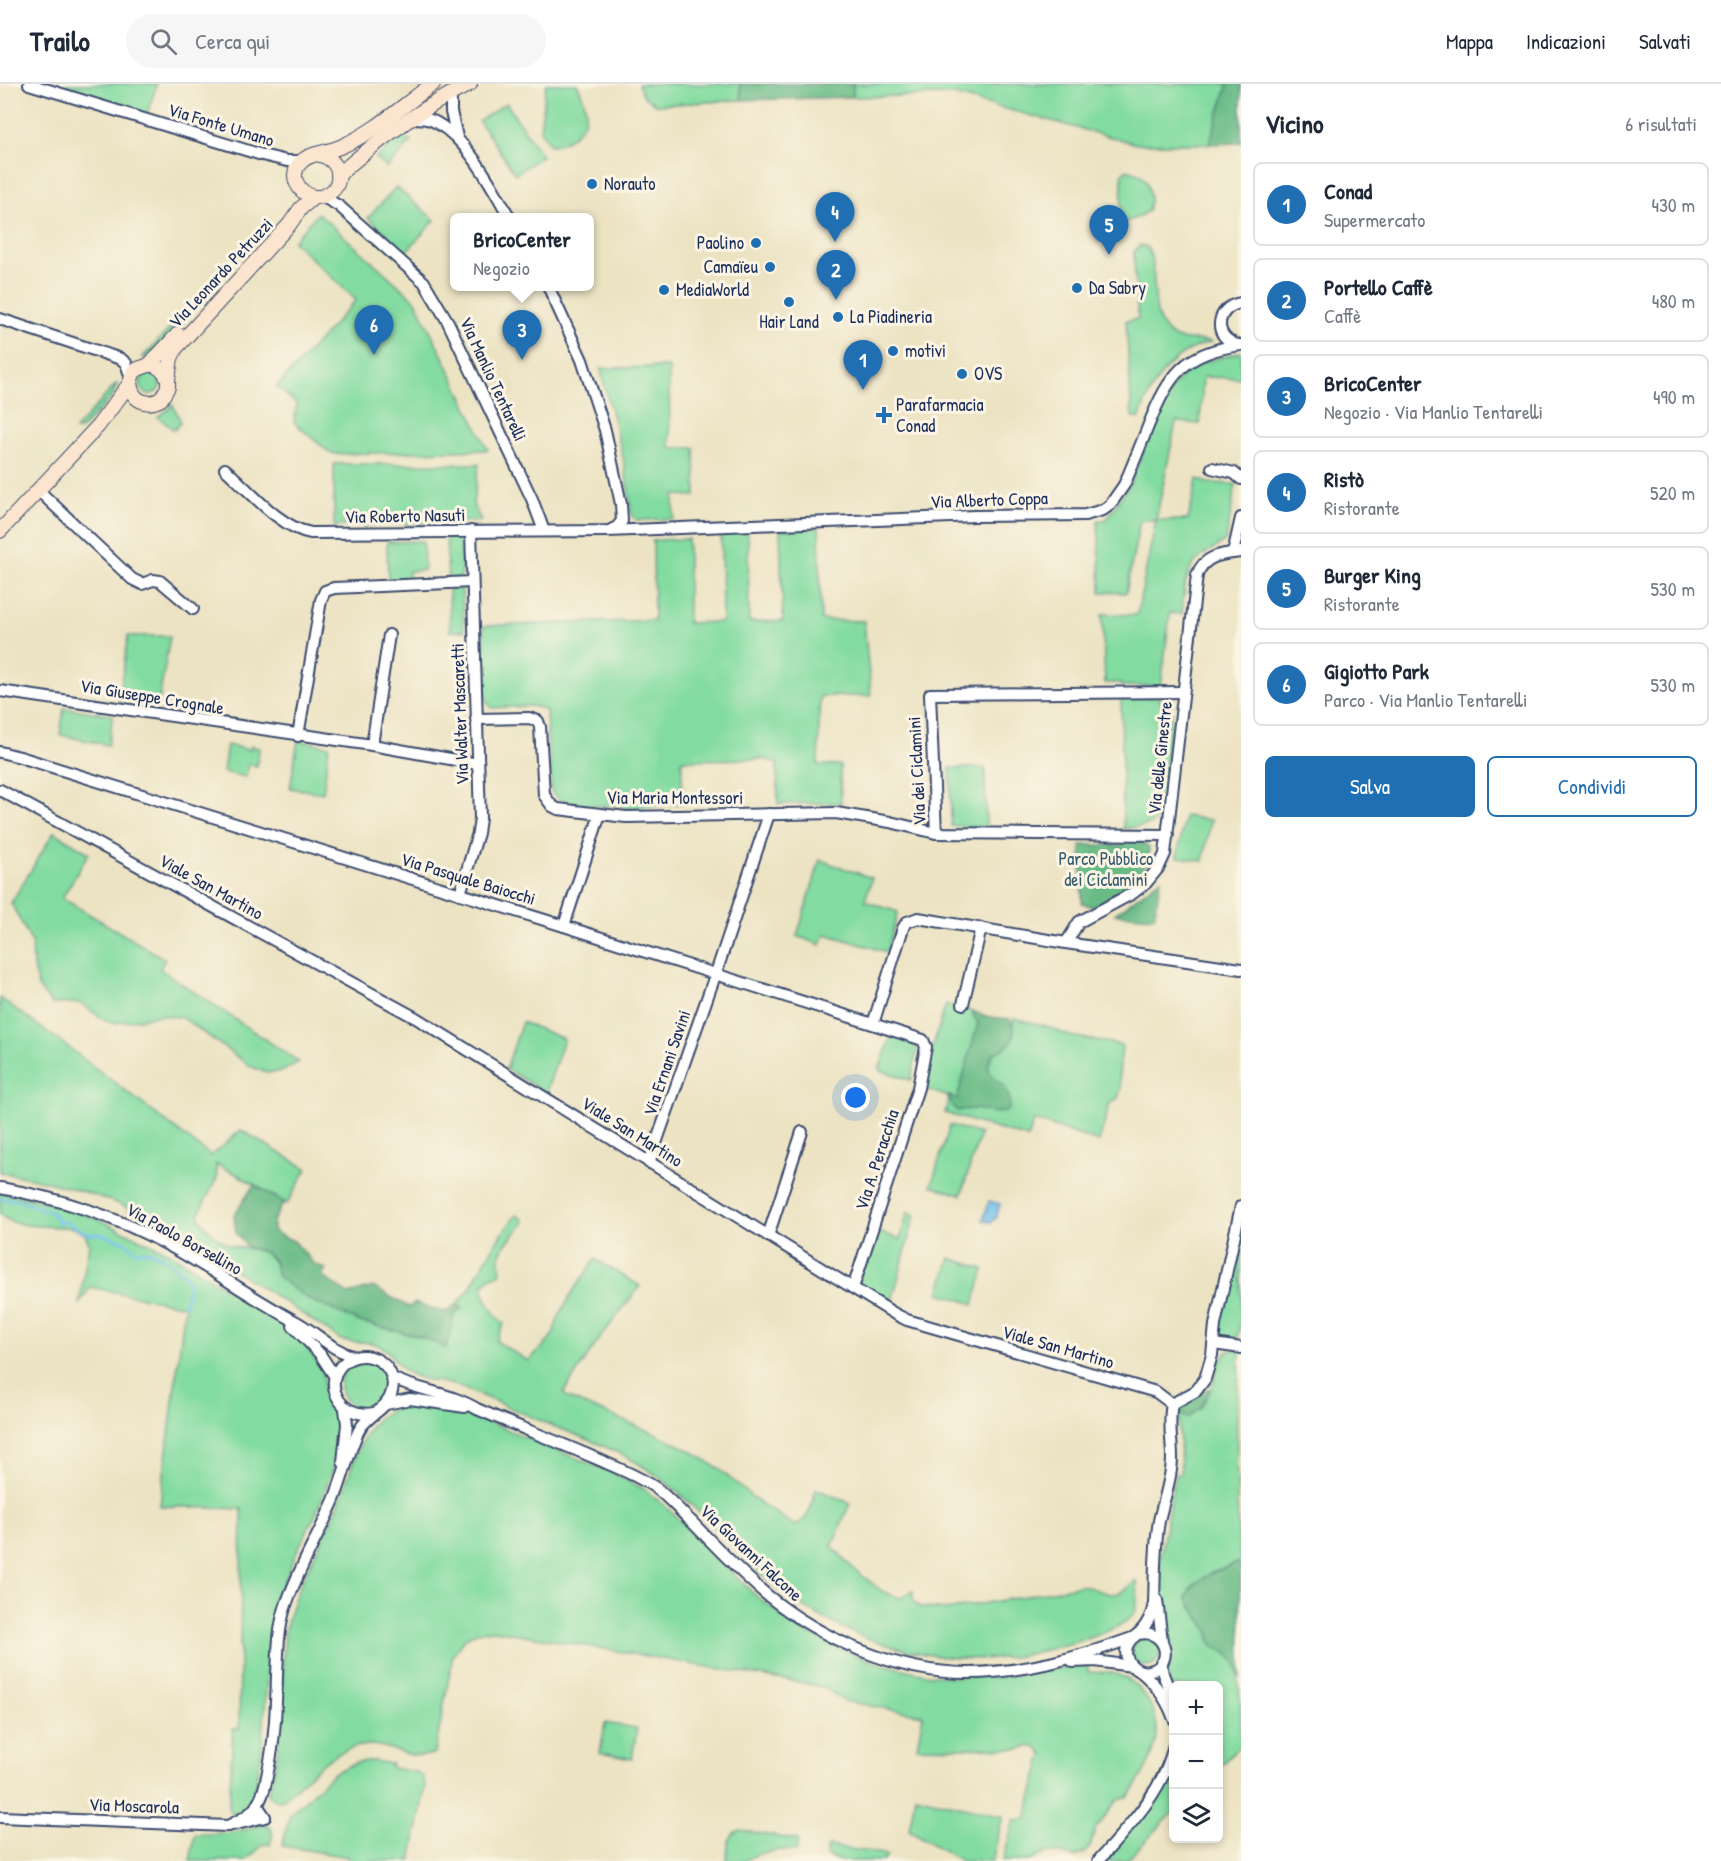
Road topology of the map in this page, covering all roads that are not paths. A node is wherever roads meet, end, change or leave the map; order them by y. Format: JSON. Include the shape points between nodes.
{"nodes":[{"id":1,"x":29,"y":84,"type":"edge"},
{"id":2,"x":433,"y":84,"type":"edge"},
{"id":3,"x":470,"y":84,"type":"edge"},
{"id":4,"x":454,"y":89,"type":"edge"},
{"id":5,"x":410,"y":118,"type":"junction"},
{"id":6,"x":457,"y":137,"type":"junction"},
{"id":7,"x":320,"y":155,"type":"junction"},
{"id":8,"x":302,"y":161,"type":"junction"},
{"id":9,"x":299,"y":188,"type":"junction"},
{"id":10,"x":327,"y":190,"type":"junction"},
{"id":11,"x":507,"y":213,"type":"edge"},
{"id":12,"x":550,"y":291,"type":"edge"},
{"id":13,"x":1241,"y":303,"type":"edge"},
{"id":14,"x":0,"y":319,"type":"edge"},
{"id":15,"x":1241,"y":345,"type":"edge"},
{"id":16,"x":149,"y":365,"type":"junction"},
{"id":17,"x":168,"y":380,"type":"junction"},
{"id":18,"x":130,"y":381,"type":"junction"},
{"id":19,"x":142,"y":402,"type":"junction"},
{"id":20,"x":98,"y":426,"type":"junction"},
{"id":21,"x":1212,"y":468,"type":"dead end"},
{"id":22,"x":225,"y":469,"type":"dead end"},
{"id":23,"x":1241,"y":479,"type":"edge"},
{"id":24,"x":38,"y":490,"type":"junction"},
{"id":25,"x":621,"y":504,"type":"junction"},
{"id":26,"x":1241,"y":518,"type":"edge"},
{"id":27,"x":646,"y":530,"type":"junction"},
{"id":28,"x":0,"y":531,"type":"edge"},
{"id":29,"x":471,"y":531,"type":"junction"},
{"id":30,"x":544,"y":531,"type":"junction"},
{"id":31,"x":608,"y":531,"type":"junction"},
{"id":32,"x":1237,"y":552,"type":"edge"},
{"id":33,"x":472,"y":582,"type":"junction"},
{"id":34,"x":193,"y":609,"type":"dead end"},
{"id":35,"x":389,"y":635,"type":"dead end"},
{"id":36,"x":0,"y":691,"type":"edge"},
{"id":37,"x":1183,"y":692,"type":"junction"},
{"id":38,"x":476,"y":719,"type":"junction"},
{"id":39,"x":298,"y":736,"type":"junction"},
{"id":40,"x":372,"y":745,"type":"junction"},
{"id":41,"x":0,"y":752,"type":"edge"},
{"id":42,"x":478,"y":764,"type":"junction"},
{"id":43,"x":0,"y":790,"type":"edge"},
{"id":44,"x":600,"y":814,"type":"junction"},
{"id":45,"x":769,"y":814,"type":"junction"},
{"id":46,"x":936,"y":833,"type":"junction"},
{"id":47,"x":1168,"y":835,"type":"junction"},
{"id":48,"x":460,"y":894,"type":"junction"},
{"id":49,"x":564,"y":926,"type":"junction"},
{"id":50,"x":981,"y":928,"type":"junction"},
{"id":51,"x":1066,"y":943,"type":"junction"},
{"id":52,"x":1241,"y":969,"type":"edge"},
{"id":53,"x":715,"y":974,"type":"junction"},
{"id":54,"x":963,"y":1004,"type":"dead end"},
{"id":55,"x":873,"y":1024,"type":"junction"},
{"id":56,"x":925,"y":1041,"type":"joint"},
{"id":57,"x":802,"y":1132,"type":"dead end"},
{"id":58,"x":649,"y":1163,"type":"junction"},
{"id":59,"x":0,"y":1188,"type":"edge"},
{"id":60,"x":1241,"y":1206,"type":"edge"},
{"id":61,"x":768,"y":1236,"type":"junction"},
{"id":62,"x":853,"y":1288,"type":"junction"},
{"id":63,"x":278,"y":1311,"type":"junction"},
{"id":64,"x":1214,"y":1344,"type":"junction"},
{"id":65,"x":1237,"y":1348,"type":"edge"},
{"id":66,"x":355,"y":1357,"type":"junction"},
{"id":67,"x":335,"y":1377,"type":"junction"},
{"id":68,"x":392,"y":1378,"type":"junction"},
{"id":69,"x":386,"y":1404,"type":"junction"},
{"id":70,"x":1172,"y":1404,"type":"junction"},
{"id":71,"x":345,"y":1408,"type":"junction"},
{"id":72,"x":477,"y":1409,"type":"junction"},
{"id":73,"x":374,"y":1413,"type":"junction"},
{"id":74,"x":340,"y":1479,"type":"junction"},
{"id":75,"x":1154,"y":1582,"type":"junction"},
{"id":76,"x":1136,"y":1636,"type":"junction"},
{"id":77,"x":1162,"y":1641,"type":"junction"},
{"id":78,"x":1054,"y":1662,"type":"junction"},
{"id":79,"x":1161,"y":1663,"type":"junction"},
{"id":80,"x":1136,"y":1669,"type":"junction"},
{"id":81,"x":1169,"y":1691,"type":"edge"},
{"id":82,"x":1169,"y":1709,"type":"edge"},
{"id":83,"x":1169,"y":1757,"type":"edge"},
{"id":84,"x":257,"y":1805,"type":"junction"},
{"id":85,"x":0,"y":1817,"type":"edge"},
{"id":86,"x":228,"y":1826,"type":"junction"},
{"id":87,"x":1106,"y":1852,"type":"junction"},
{"id":88,"x":1093,"y":1861,"type":"edge"},
{"id":89,"x":1098,"y":1861,"type":"edge"}],
"edges":[{"from":1,"to":8,"type":"street","name":"Via Fonte Umano","via":[[262,155]]},
{"from":2,"to":7,"type":"main road","via":[[366,134]]},
{"from":3,"to":4,"type":"main road","name":"Via Leonardo Petruzzi"},
{"from":4,"to":5,"type":"main road","name":"Via Leonardo Petruzzi"},
{"from":4,"to":6,"type":"street","via":[[451,112]]},
{"from":5,"to":6,"type":"street","via":[[433,121]]},
{"from":5,"to":10,"type":"main road","name":"Via Leonardo Petruzzi","via":[[369,148]]},
{"from":6,"to":11,"type":"street"},
{"from":7,"to":8,"type":"main road"},
{"from":7,"to":10,"type":"main road","via":[[334,163]]},
{"from":8,"to":9,"type":"main road","via":[[295,174]]},
{"from":9,"to":10,"type":"main road","via":[[305,194]]},
{"from":9,"to":16,"type":"main road","name":"Via Leonardo Petruzzi","via":[[284,219]]},
{"from":10,"to":17,"type":"main road","name":"Via Leonardo Petruzzi","via":[[301,208],[290,225],[176,348]]},
{"from":10,"to":30,"type":"street","name":"Via Manlio Tentarelli","via":[[339,206],[429,289]]},
{"from":12,"to":25,"type":"street","via":[[582,360],[605,430]]},
{"from":13,"to":15,"type":"street","via":[[1227,308],[1220,326],[1229,341]]},
{"from":14,"to":18,"type":"street","via":[[121,359],[126,363]]},
{"from":15,"to":27,"type":"street","name":"Via Alberto Coppa","via":[[1206,353],[1172,377],[1117,498],[1094,513]]},
{"from":16,"to":17,"type":"main road","via":[[159,367]]},
{"from":16,"to":18,"type":"main road","via":[[138,369]]},
{"from":17,"to":19,"type":"main road","via":[[161,399]]},
{"from":18,"to":19,"type":"main road","via":[[133,394]]},
{"from":18,"to":20,"type":"main road"},
{"from":19,"to":20,"type":"main road","via":[[124,406]]},
{"from":20,"to":24,"type":"main road"},
{"from":21,"to":23,"type":"street","via":[[1234,473]]},
{"from":22,"to":29,"type":"street","name":"Via Roberto Nasuti","via":[[286,524],[301,531]]},
{"from":24,"to":28,"type":"main road"},
{"from":24,"to":34,"type":"street","via":[[132,579],[142,584],[160,581]]},
{"from":25,"to":27,"type":"street","via":[[626,519]]},
{"from":25,"to":31,"type":"street","via":[[622,521]]},
{"from":26,"to":32,"type":"street","name":"Via delle Ginestre"},
{"from":27,"to":31,"type":"street","name":"Via Alberto Coppa"},
{"from":29,"to":30,"type":"street","name":"Via Roberto Nasuti"},
{"from":29,"to":33,"type":"street","name":"Via Walter Mascaretti"},
{"from":30,"to":31,"type":"street","name":"Via Roberto Nasuti"},
{"from":32,"to":37,"type":"street","name":"Via delle Ginestre","via":[[1210,558],[1197,575]]},
{"from":33,"to":38,"type":"street","name":"Via Walter Mascaretti"},
{"from":33,"to":39,"type":"street","via":[[325,591]]},
{"from":35,"to":40,"type":"street"},
{"from":36,"to":39,"type":"street","name":"Via Giuseppe Crognale"},
{"from":37,"to":46,"type":"street","name":"Via dei Ciclamini","via":[[930,694]]},
{"from":37,"to":47,"type":"street","name":"Via delle Ginestre"},
{"from":38,"to":42,"type":"street","name":"Via Walter Mascaretti"},
{"from":38,"to":44,"type":"street","name":"Via Maria Montessori","via":[[538,721],[544,795],[558,808]]},
{"from":39,"to":40,"type":"street","name":"Via Giuseppe Crognale"},
{"from":40,"to":42,"type":"street","name":"Via Giuseppe Crognale"},
{"from":41,"to":48,"type":"street","name":"Via Pasquale Baiocchi"},
{"from":42,"to":48,"type":"street","name":"Via Walter Mascaretti","via":[[479,825]]},
{"from":43,"to":58,"type":"street","name":"Viale San Martino","via":[[388,1002]]},
{"from":44,"to":45,"type":"street","name":"Via Maria Montessori"},
{"from":44,"to":49,"type":"street"},
{"from":45,"to":46,"type":"street","name":"Via Maria Montessori","via":[[836,813]]},
{"from":45,"to":53,"type":"street","name":"Via Ernani Savini"},
{"from":46,"to":47,"type":"street","name":"Via dei Ciclamini"},
{"from":47,"to":51,"type":"street","name":"Via delle Ginestre","via":[[1165,854],[1154,875],[1132,893],[1079,922]]},
{"from":48,"to":49,"type":"street","name":"Via Pasquale Baiocchi"},
{"from":49,"to":53,"type":"street","name":"Via Pasquale Baiocchi"},
{"from":50,"to":51,"type":"street"},
{"from":50,"to":54,"type":"street"},
{"from":50,"to":55,"type":"street","via":[[925,918],[907,922]]},
{"from":51,"to":52,"type":"street"},
{"from":53,"to":55,"type":"street","name":"Via Pasquale Baiocchi"},
{"from":53,"to":58,"type":"street","name":"Via Ernani Savini"},
{"from":55,"to":56,"type":"street","name":"Via Pasquale Baiocchi"},
{"from":56,"to":62,"type":"street","name":"Via A. Peracchia","via":[[918,1088]]},
{"from":57,"to":61,"type":"street"},
{"from":58,"to":61,"type":"street","name":"Viale San Martino"},
{"from":59,"to":63,"type":"street","name":"Via Paolo Borsellino","via":[[108,1216],[168,1245]]},
{"from":60,"to":64,"type":"street"},
{"from":61,"to":62,"type":"street","name":"Viale San Martino"},
{"from":62,"to":70,"type":"street","name":"Viale San Martino","via":[[907,1320],[1156,1392]]},
{"from":63,"to":66,"type":"street","name":"Via Paolo Borsellino","via":[[343,1354]]},
{"from":63,"to":67,"type":"street","name":"Via Paolo Borsellino","via":[[310,1342]]},
{"from":64,"to":65,"type":"street"},
{"from":64,"to":70,"type":"street","via":[[1200,1387]]},
{"from":66,"to":67,"type":"street"},
{"from":66,"to":68,"type":"street","via":[[378,1359]]},
{"from":67,"to":71,"type":"street","via":[[336,1395]]},
{"from":68,"to":69,"type":"street","via":[[392,1392]]},
{"from":68,"to":72,"type":"street","name":"Via Giovanni Falcone","via":[[453,1397]]},
{"from":69,"to":72,"type":"street","name":"Via Giovanni Falcone","via":[[410,1399]]},
{"from":69,"to":73,"type":"street"},
{"from":70,"to":75,"type":"street","via":[[1172,1459],[1159,1523]]},
{"from":71,"to":73,"type":"street","via":[[364,1415]]},
{"from":71,"to":74,"type":"street","via":[[347,1424]]},
{"from":72,"to":78,"type":"street","name":"Via Giovanni Falcone","via":[[641,1478],[675,1504],[766,1594],[827,1635],[885,1657],[933,1669],[968,1673]]},
{"from":73,"to":74,"type":"street","via":[[359,1430]]},
{"from":74,"to":84,"type":"street","via":[[285,1609],[278,1646],[272,1754]]},
{"from":75,"to":76,"type":"street","via":[[1152,1613]]},
{"from":75,"to":77,"type":"street"},
{"from":76,"to":77,"type":"street","via":[[1154,1634]]},
{"from":76,"to":78,"type":"street","name":"Via Giovanni Falcone"},
{"from":76,"to":80,"type":"street","via":[[1126,1649],[1126,1656]]},
{"from":77,"to":79,"type":"street","via":[[1165,1652]]},
{"from":78,"to":80,"type":"street","name":"Via Giovanni Falcone","via":[[1095,1661]]},
{"from":79,"to":80,"type":"street","via":[[1152,1670]]},
{"from":79,"to":81,"type":"street"},
{"from":80,"to":82,"type":"street","via":[[1163,1695]]},
{"from":83,"to":87,"type":"street","via":[[1148,1801]]},
{"from":84,"to":86,"type":"street"},
{"from":84,"to":86,"type":"street","name":"Via Moscarola","via":[[265,1817]]},
{"from":85,"to":86,"type":"street","name":"Via Moscarola"},
{"from":87,"to":88,"type":"street"},
{"from":87,"to":89,"type":"street"}]}
